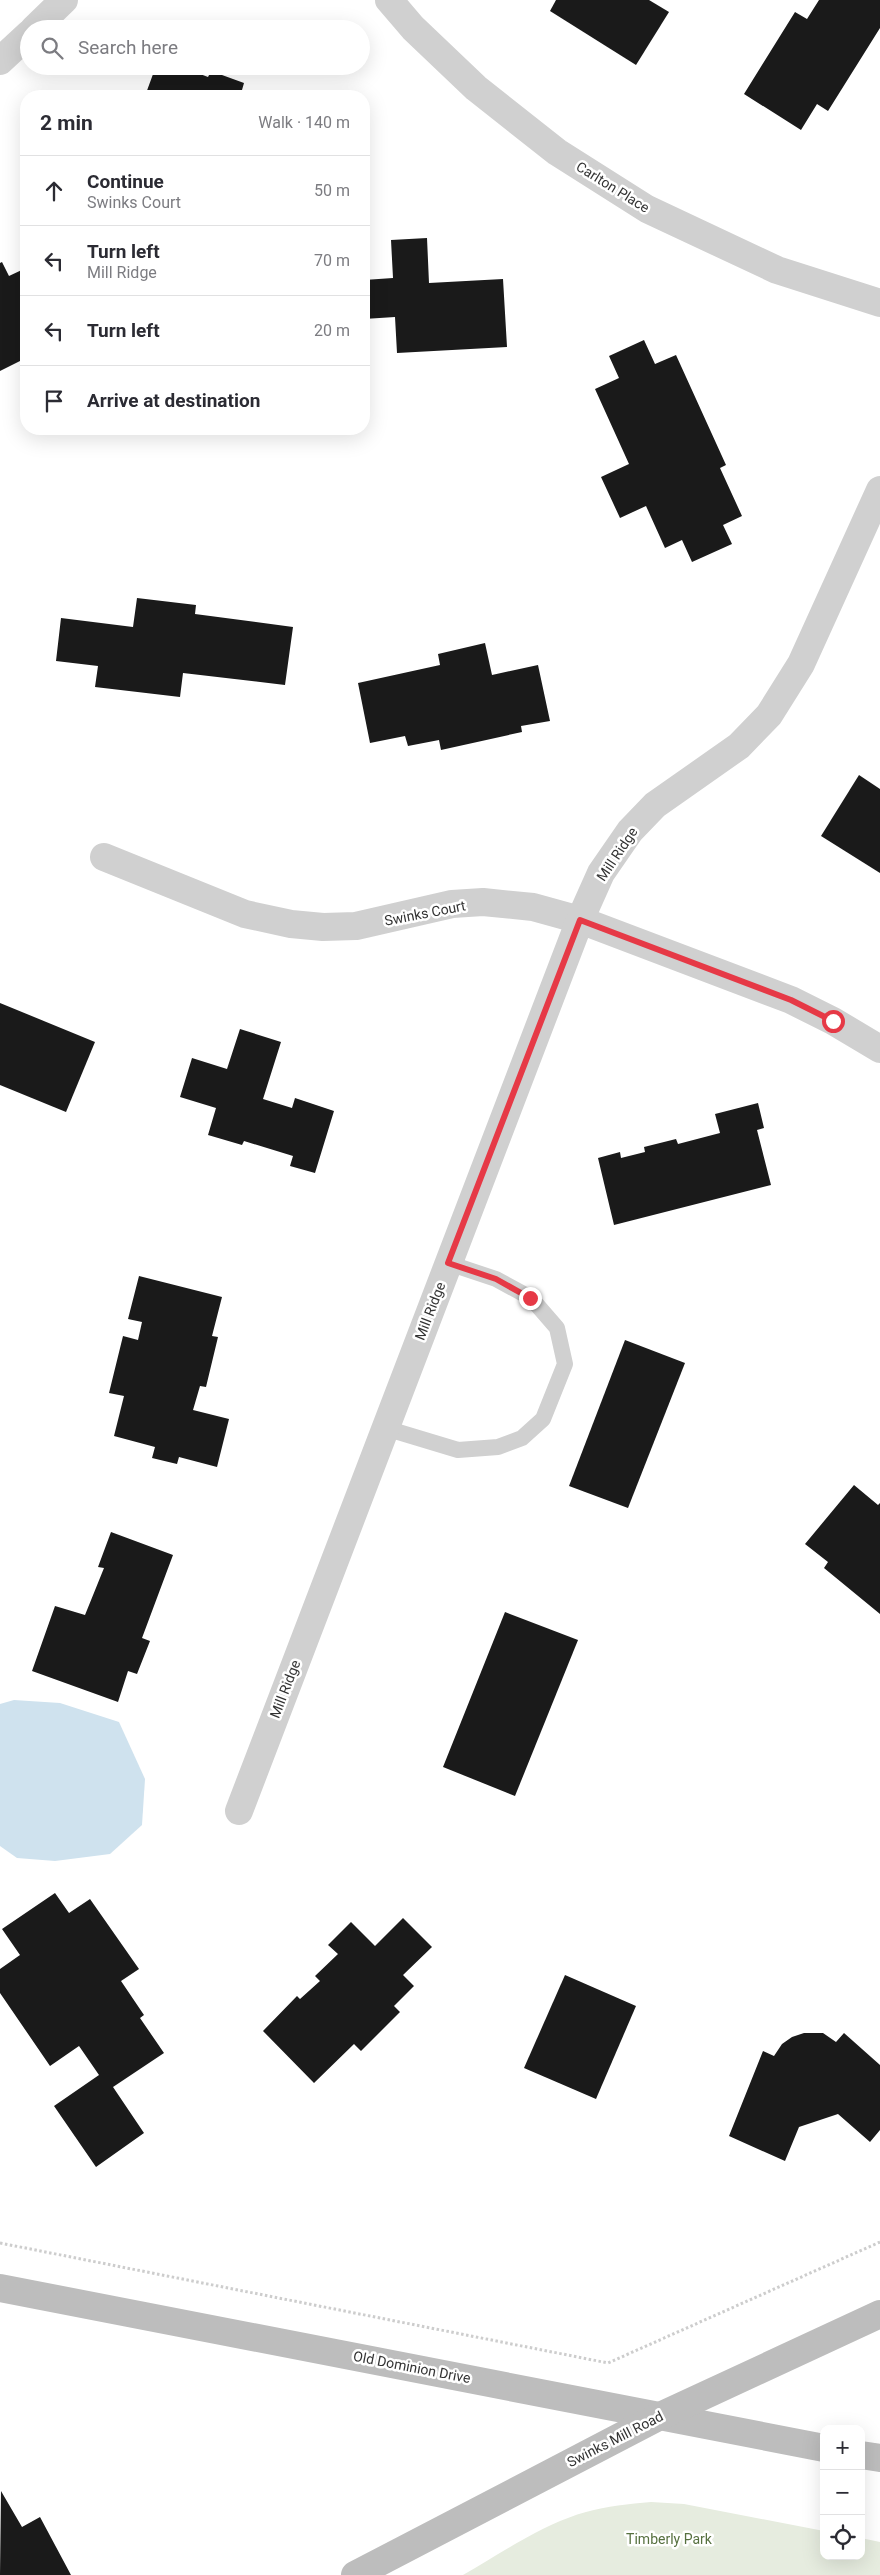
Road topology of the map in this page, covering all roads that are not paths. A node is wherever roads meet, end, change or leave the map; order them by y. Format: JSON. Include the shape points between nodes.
{"nodes":[{"id":1,"x":64,"y":0,"type":"edge"},
{"id":2,"x":389,"y":0,"type":"edge"},
{"id":3,"x":43,"y":20,"type":"edge"},
{"id":4,"x":20,"y":42,"type":"edge"},
{"id":5,"x":0,"y":61,"type":"edge"},
{"id":6,"x":880,"y":303,"type":"edge"},
{"id":7,"x":880,"y":490,"type":"edge"},
{"id":8,"x":104,"y":857,"type":"dead end"},
{"id":9,"x":580,"y":920,"type":"junction"},
{"id":10,"x":880,"y":1049,"type":"edge"},
{"id":11,"x":448,"y":1263,"type":"junction"},
{"id":12,"x":385,"y":1428,"type":"junction"},
{"id":13,"x":239,"y":1811,"type":"dead end"},
{"id":14,"x":0,"y":2288,"type":"edge"},
{"id":15,"x":880,"y":2314,"type":"edge"},
{"id":16,"x":658,"y":2417,"type":"junction"},
{"id":17,"x":820,"y":2447,"type":"edge"},
{"id":18,"x":865,"y":2456,"type":"edge"},
{"id":19,"x":880,"y":2458,"type":"edge"},
{"id":20,"x":355,"y":2575,"type":"edge"}],
"edges":[{"from":1,"to":3,"type":"street"},
{"from":2,"to":6,"type":"street","name":"Carlton Place","via":[[413,28],[484,94],[557,152],[648,209],[777,270]]},
{"from":4,"to":5,"type":"street"},
{"from":7,"to":9,"type":"street","name":"Mill Ridge","via":[[801,664],[769,715],[739,746],[655,804],[630,831],[601,873]]},
{"from":8,"to":9,"type":"street","name":"Swinks Court","via":[[197,897],[270,921],[324,927],[356,926],[452,904],[483,902],[533,907]]},
{"from":9,"to":10,"type":"street","name":"Swinks Court","via":[[791,1000]]},
{"from":9,"to":11,"type":"street","name":"Mill Ridge"},
{"from":11,"to":12,"type":"street","name":"Mill Ridge"},
{"from":11,"to":12,"type":"lane","via":[[496,1279],[530,1298],[557,1328],[564,1364],[561,1373],[543,1419],[522,1438],[498,1447],[458,1450]]},
{"from":12,"to":13,"type":"street","name":"Mill Ridge"},
{"from":14,"to":16,"type":"main road","name":"Old Dominion Drive"},
{"from":15,"to":16,"type":"main road","name":"Swinks Mill Road"},
{"from":16,"to":17,"type":"main road","name":"Old Dominion Drive"},
{"from":16,"to":20,"type":"main road","name":"Swinks Mill Road"},
{"from":18,"to":19,"type":"main road"}]}
